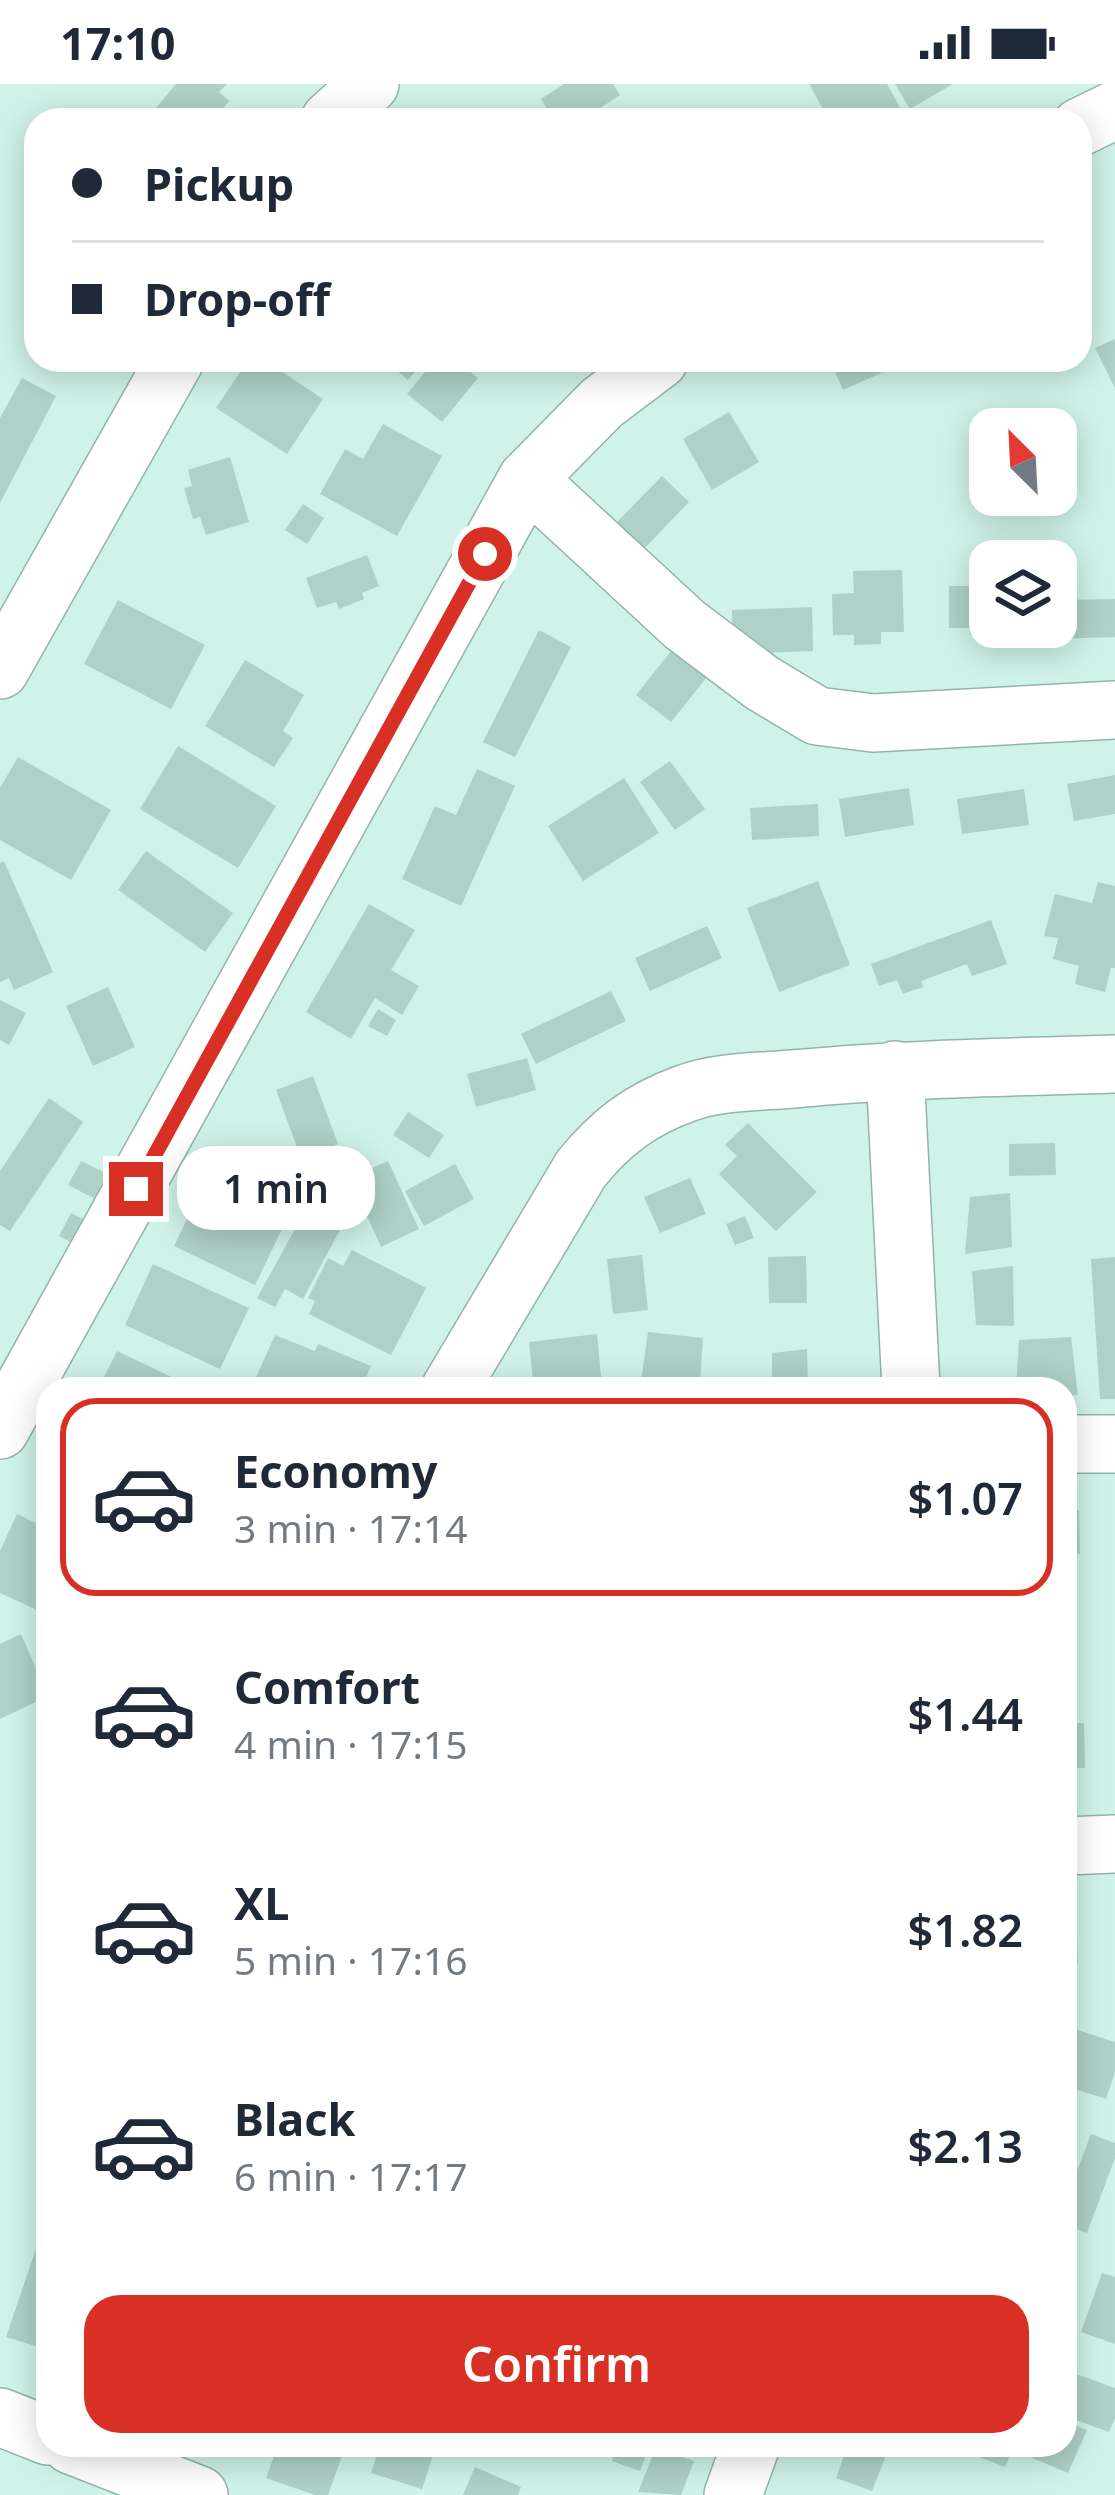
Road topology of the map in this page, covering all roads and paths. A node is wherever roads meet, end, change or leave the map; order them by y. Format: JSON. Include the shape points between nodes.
{"nodes":[{"id":1,"x":370,"y":84,"type":"edge"},
{"id":2,"x":344,"y":108,"type":"edge"},
{"id":3,"x":168,"y":372,"type":"edge"},
{"id":4,"x":643,"y":372,"type":"edge"},
{"id":5,"x":527,"y":479,"type":"junction"},
{"id":6,"x":0,"y":670,"type":"edge"},
{"id":7,"x":1115,"y":710,"type":"edge"},
{"id":8,"x":1115,"y":1064,"type":"edge"},
{"id":9,"x":895,"y":1070,"type":"junction"},
{"id":10,"x":456,"y":1377,"type":"edge"},
{"id":11,"x":910,"y":1377,"type":"edge"},
{"id":12,"x":0,"y":1430,"type":"edge"},
{"id":13,"x":1077,"y":1444,"type":"edge"},
{"id":14,"x":1115,"y":1444,"type":"edge"},
{"id":15,"x":1115,"y":1844,"type":"edge"},
{"id":16,"x":1077,"y":1846,"type":"edge"},
{"id":17,"x":0,"y":2417,"type":"edge"},
{"id":18,"x":36,"y":2431,"type":"edge"},
{"id":19,"x":747,"y":2457,"type":"edge"},
{"id":20,"x":139,"y":2458,"type":"edge"},
{"id":21,"x":199,"y":2495,"type":"edge"},
{"id":22,"x":733,"y":2495,"type":"edge"}],
"edges":[{"from":1,"to":2,"type":"street"},
{"from":3,"to":6,"type":"street"},
{"from":4,"to":5,"type":"street"},
{"from":5,"to":7,"type":"street","via":[[685,626],[818,716],[873,723]]},
{"from":5,"to":12,"type":"street"},
{"from":8,"to":9,"type":"street"},
{"from":9,"to":10,"type":"street","via":[[706,1087],[631,1119],[571,1183]]},
{"from":9,"to":11,"type":"street"},
{"from":13,"to":14,"type":"street"},
{"from":15,"to":16,"type":"street"},
{"from":17,"to":18,"type":"street"},
{"from":19,"to":22,"type":"street"},
{"from":20,"to":21,"type":"street"}]}
